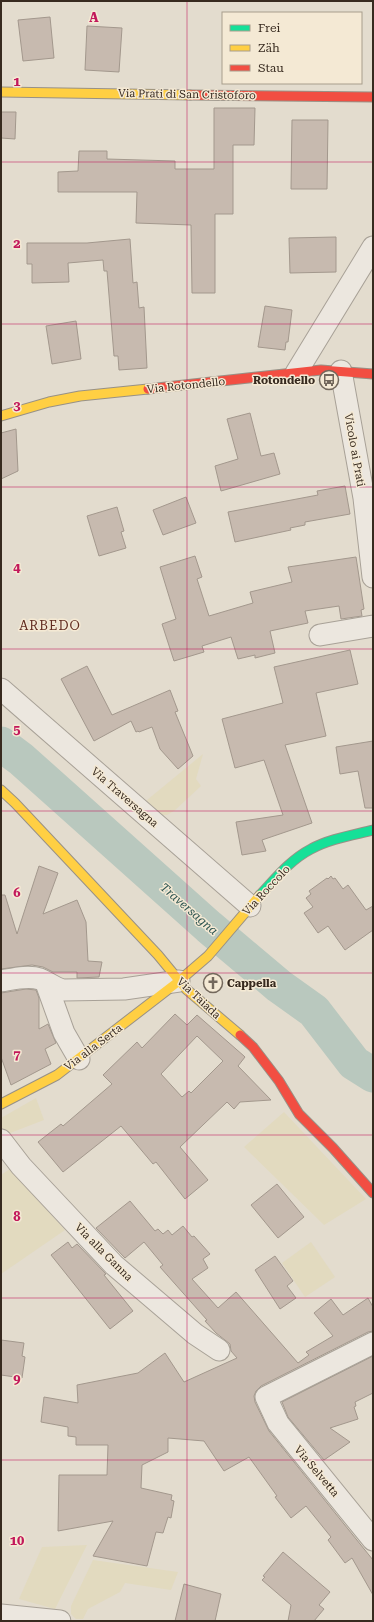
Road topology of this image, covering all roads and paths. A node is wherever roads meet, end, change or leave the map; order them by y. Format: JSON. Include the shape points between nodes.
{"nodes":[{"id":1,"x":1,"y":92,"type":"edge"},
{"id":2,"x":373,"y":96,"type":"edge"},
{"id":3,"x":373,"y":247,"type":"edge"},
{"id":4,"x":340,"y":371,"type":"junction"},
{"id":5,"x":296,"y":373,"type":"junction"},
{"id":6,"x":373,"y":374,"type":"edge"},
{"id":7,"x":1,"y":416,"type":"edge"},
{"id":8,"x":373,"y":577,"type":"edge"},
{"id":9,"x":373,"y":626,"type":"edge"},
{"id":10,"x":320,"y":635,"type":"dead end"},
{"id":11,"x":1,"y":688,"type":"edge"},
{"id":12,"x":1,"y":790,"type":"edge"},
{"id":13,"x":373,"y":830,"type":"edge"},
{"id":14,"x":246,"y":911,"type":"junction"},
{"id":15,"x":1,"y":981,"type":"edge"},
{"id":16,"x":180,"y":981,"type":"junction"},
{"id":17,"x":46,"y":983,"type":"junction"},
{"id":18,"x":79,"y":1059,"type":"junction"},
{"id":19,"x":2,"y":1099,"type":"edge"},
{"id":20,"x":1,"y":1140,"type":"edge"},
{"id":21,"x":373,"y":1193,"type":"edge"},
{"id":22,"x":373,"y":1343,"type":"edge"},
{"id":23,"x":219,"y":1350,"type":"dead end"},
{"id":24,"x":373,"y":1540,"type":"edge"},
{"id":25,"x":1,"y":1616,"type":"edge"},
{"id":26,"x":60,"y":1621,"type":"edge"}],
"edges":[{"from":1,"to":2,"type":"street","name":"Via Prati di San Cristoforo"},
{"from":3,"to":5,"type":"street"},
{"from":4,"to":5,"type":"street","name":"Via Rotondello"},
{"from":4,"to":6,"type":"street","name":"Via Rotondello"},
{"from":4,"to":8,"type":"street","name":"Vicolo ai Prati","via":[[364,498]]},
{"from":5,"to":7,"type":"street","name":"Via Rotondello","via":[[80,396]]},
{"from":9,"to":10,"type":"street"},
{"from":11,"to":14,"type":"street","name":"Via Traversagna"},
{"from":12,"to":16,"type":"street","name":"Via Taiada"},
{"from":13,"to":14,"type":"street","name":"Via Roccolo","via":[[311,849],[283,870]]},
{"from":14,"to":16,"type":"street","name":"Via Roccolo","via":[[208,956]]},
{"from":15,"to":17,"type":"street","via":[[30,978]]},
{"from":16,"to":17,"type":"street","via":[[124,989],[78,990],[63,990]]},
{"from":16,"to":18,"type":"street","name":"Via alla Serta"},
{"from":16,"to":21,"type":"street","name":"Via Taiada","via":[[253,1048],[299,1114]]},
{"from":17,"to":18,"type":"street","via":[[64,1033]]},
{"from":18,"to":19,"type":"street","name":"Via alla Serta","via":[[43,1083]]},
{"from":20,"to":23,"type":"street","name":"Via alla Ganna","via":[[21,1166],[114,1265],[194,1334]]},
{"from":22,"to":24,"type":"street","name":"Via Selvetta","via":[[266,1398],[278,1423]]},
{"from":25,"to":26,"type":"street"}]}
